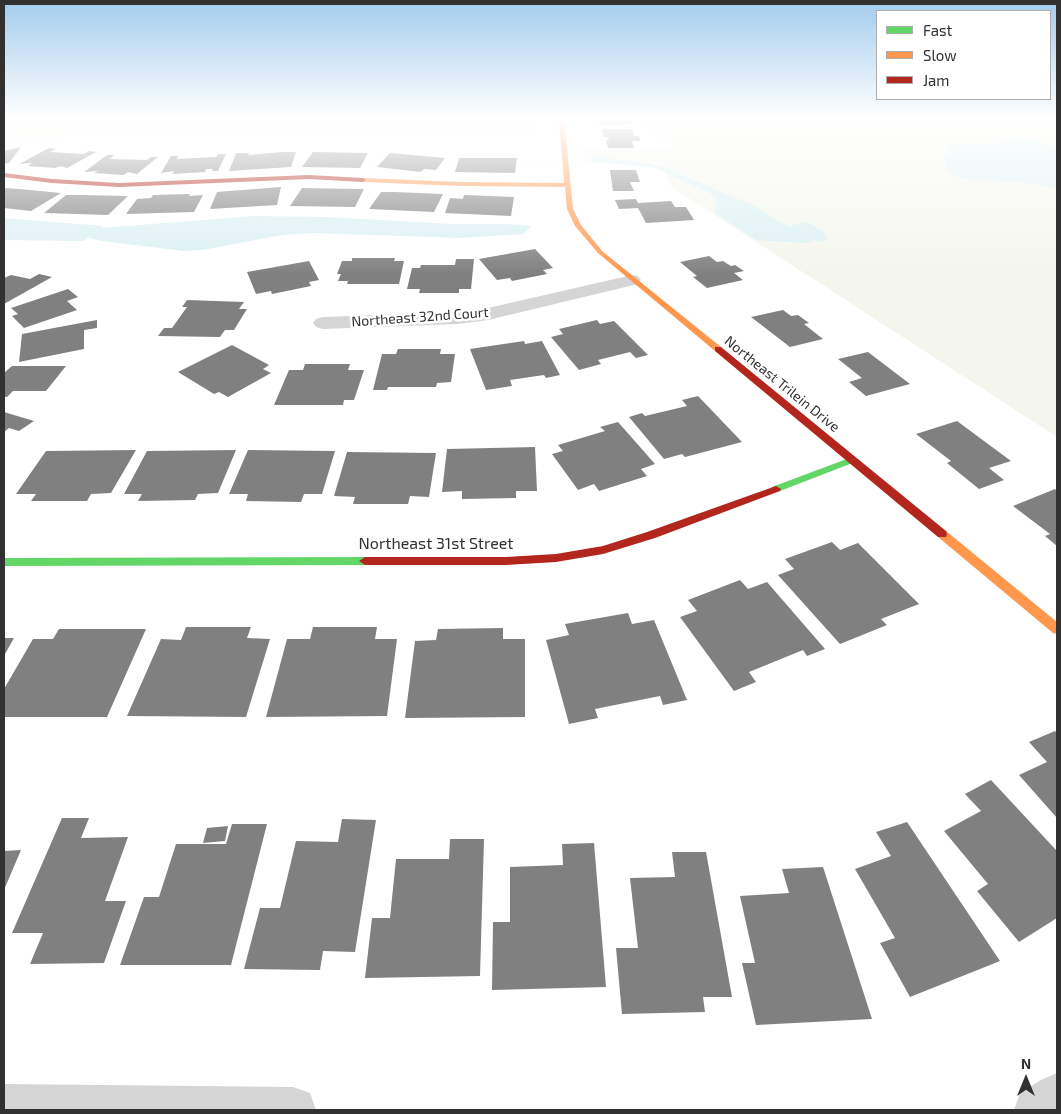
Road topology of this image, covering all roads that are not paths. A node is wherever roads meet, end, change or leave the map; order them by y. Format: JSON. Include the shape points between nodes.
{"nodes":[{"id":1,"x":565,"y":171,"type":"edge"},
{"id":2,"x":4,"y":175,"type":"edge"},
{"id":3,"x":566,"y":185,"type":"junction"},
{"id":4,"x":632,"y":280,"type":"junction"},
{"id":5,"x":324,"y":323,"type":"dead end"},
{"id":6,"x":852,"y":460,"type":"junction"},
{"id":7,"x":4,"y":562,"type":"edge"},
{"id":8,"x":1057,"y":629,"type":"edge"},
{"id":9,"x":1057,"y":1096,"type":"edge"},
{"id":10,"x":4,"y":1107,"type":"edge"},
{"id":11,"x":294,"y":1110,"type":"edge"},
{"id":12,"x":1037,"y":1110,"type":"edge"}],
"edges":[{"from":1,"to":3,"type":"street","name":"Northeast Trilein Drive"},
{"from":2,"to":3,"type":"street","via":[[119,185],[358,178],[460,184]]},
{"from":3,"to":4,"type":"street","name":"Northeast Trilein Drive","via":[[570,209],[578,226],[600,252]]},
{"from":4,"to":5,"type":"street","name":"Northeast 32nd Court","via":[[488,314]]},
{"from":4,"to":6,"type":"street","name":"Northeast Trilein Drive"},
{"from":6,"to":7,"type":"street","name":"Northeast 31st Street","via":[[651,535],[603,550],[556,558],[506,561]]},
{"from":6,"to":8,"type":"street","name":"Northeast Trilein Drive"},
{"from":9,"to":12,"type":"street"},
{"from":10,"to":11,"type":"street"}]}
